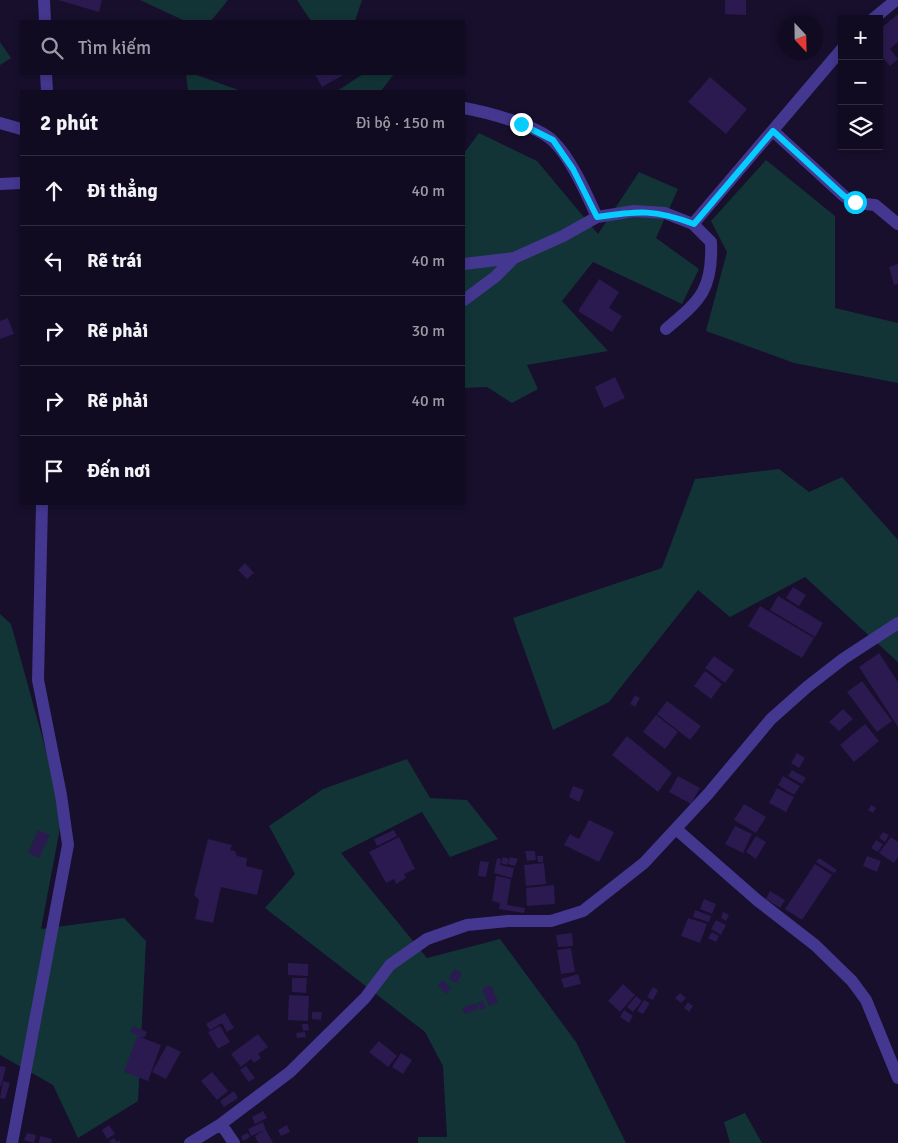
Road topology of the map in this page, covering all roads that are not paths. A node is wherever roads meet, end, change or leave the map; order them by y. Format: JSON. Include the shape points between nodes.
{"nodes":[{"id":1,"x":44,"y":0,"type":"edge"},
{"id":2,"x":896,"y":0,"type":"edge"},
{"id":3,"x":878,"y":15,"type":"edge"},
{"id":4,"x":45,"y":20,"type":"edge"},
{"id":5,"x":838,"y":54,"type":"edge"},
{"id":6,"x":46,"y":75,"type":"edge"},
{"id":7,"x":47,"y":90,"type":"edge"},
{"id":8,"x":465,"y":108,"type":"edge"},
{"id":9,"x":0,"y":123,"type":"edge"},
{"id":10,"x":20,"y":129,"type":"edge"},
{"id":11,"x":773,"y":131,"type":"junction"},
{"id":12,"x":20,"y":183,"type":"edge"},
{"id":13,"x":0,"y":184,"type":"edge"},
{"id":14,"x":597,"y":217,"type":"junction"},
{"id":15,"x":694,"y":224,"type":"junction"},
{"id":16,"x":898,"y":224,"type":"edge"},
{"id":17,"x":514,"y":258,"type":"junction"},
{"id":18,"x":465,"y":264,"type":"edge"},
{"id":19,"x":465,"y":299,"type":"edge"},
{"id":20,"x":666,"y":329,"type":"dead end"},
{"id":21,"x":42,"y":505,"type":"edge"},
{"id":22,"x":898,"y":624,"type":"edge"},
{"id":23,"x":676,"y":829,"type":"junction"},
{"id":24,"x":898,"y":1078,"type":"edge"},
{"id":25,"x":221,"y":1124,"type":"junction"},
{"id":26,"x":12,"y":1143,"type":"edge"},
{"id":27,"x":190,"y":1143,"type":"edge"},
{"id":28,"x":234,"y":1143,"type":"edge"}],
"edges":[{"from":1,"to":4,"type":"street"},
{"from":2,"to":3,"type":"street"},
{"from":5,"to":11,"type":"street"},
{"from":6,"to":7,"type":"street"},
{"from":8,"to":14,"type":"street","via":[[521,124],[553,140],[573,169]]},
{"from":9,"to":10,"type":"street"},
{"from":11,"to":15,"type":"street"},
{"from":11,"to":16,"type":"street","via":[[844,196],[855,202],[875,205]]},
{"from":12,"to":13,"type":"street"},
{"from":14,"to":15,"type":"street","via":[[634,211],[665,213]]},
{"from":14,"to":17,"type":"street"},
{"from":15,"to":20,"type":"street","via":[[711,242],[712,267],[707,288],[688,311]]},
{"from":17,"to":18,"type":"street"},
{"from":17,"to":19,"type":"street"},
{"from":21,"to":26,"type":"street","via":[[38,680],[68,846]]},
{"from":22,"to":23,"type":"street","via":[[836,664],[771,719]]},
{"from":23,"to":24,"type":"street","via":[[757,900],[816,945],[852,981],[866,1000]]},
{"from":23,"to":25,"type":"street","via":[[644,863],[582,911],[551,922],[508,921],[466,925],[427,939],[390,965],[365,998],[290,1072]]},
{"from":25,"to":27,"type":"street"},
{"from":25,"to":28,"type":"street"}]}
